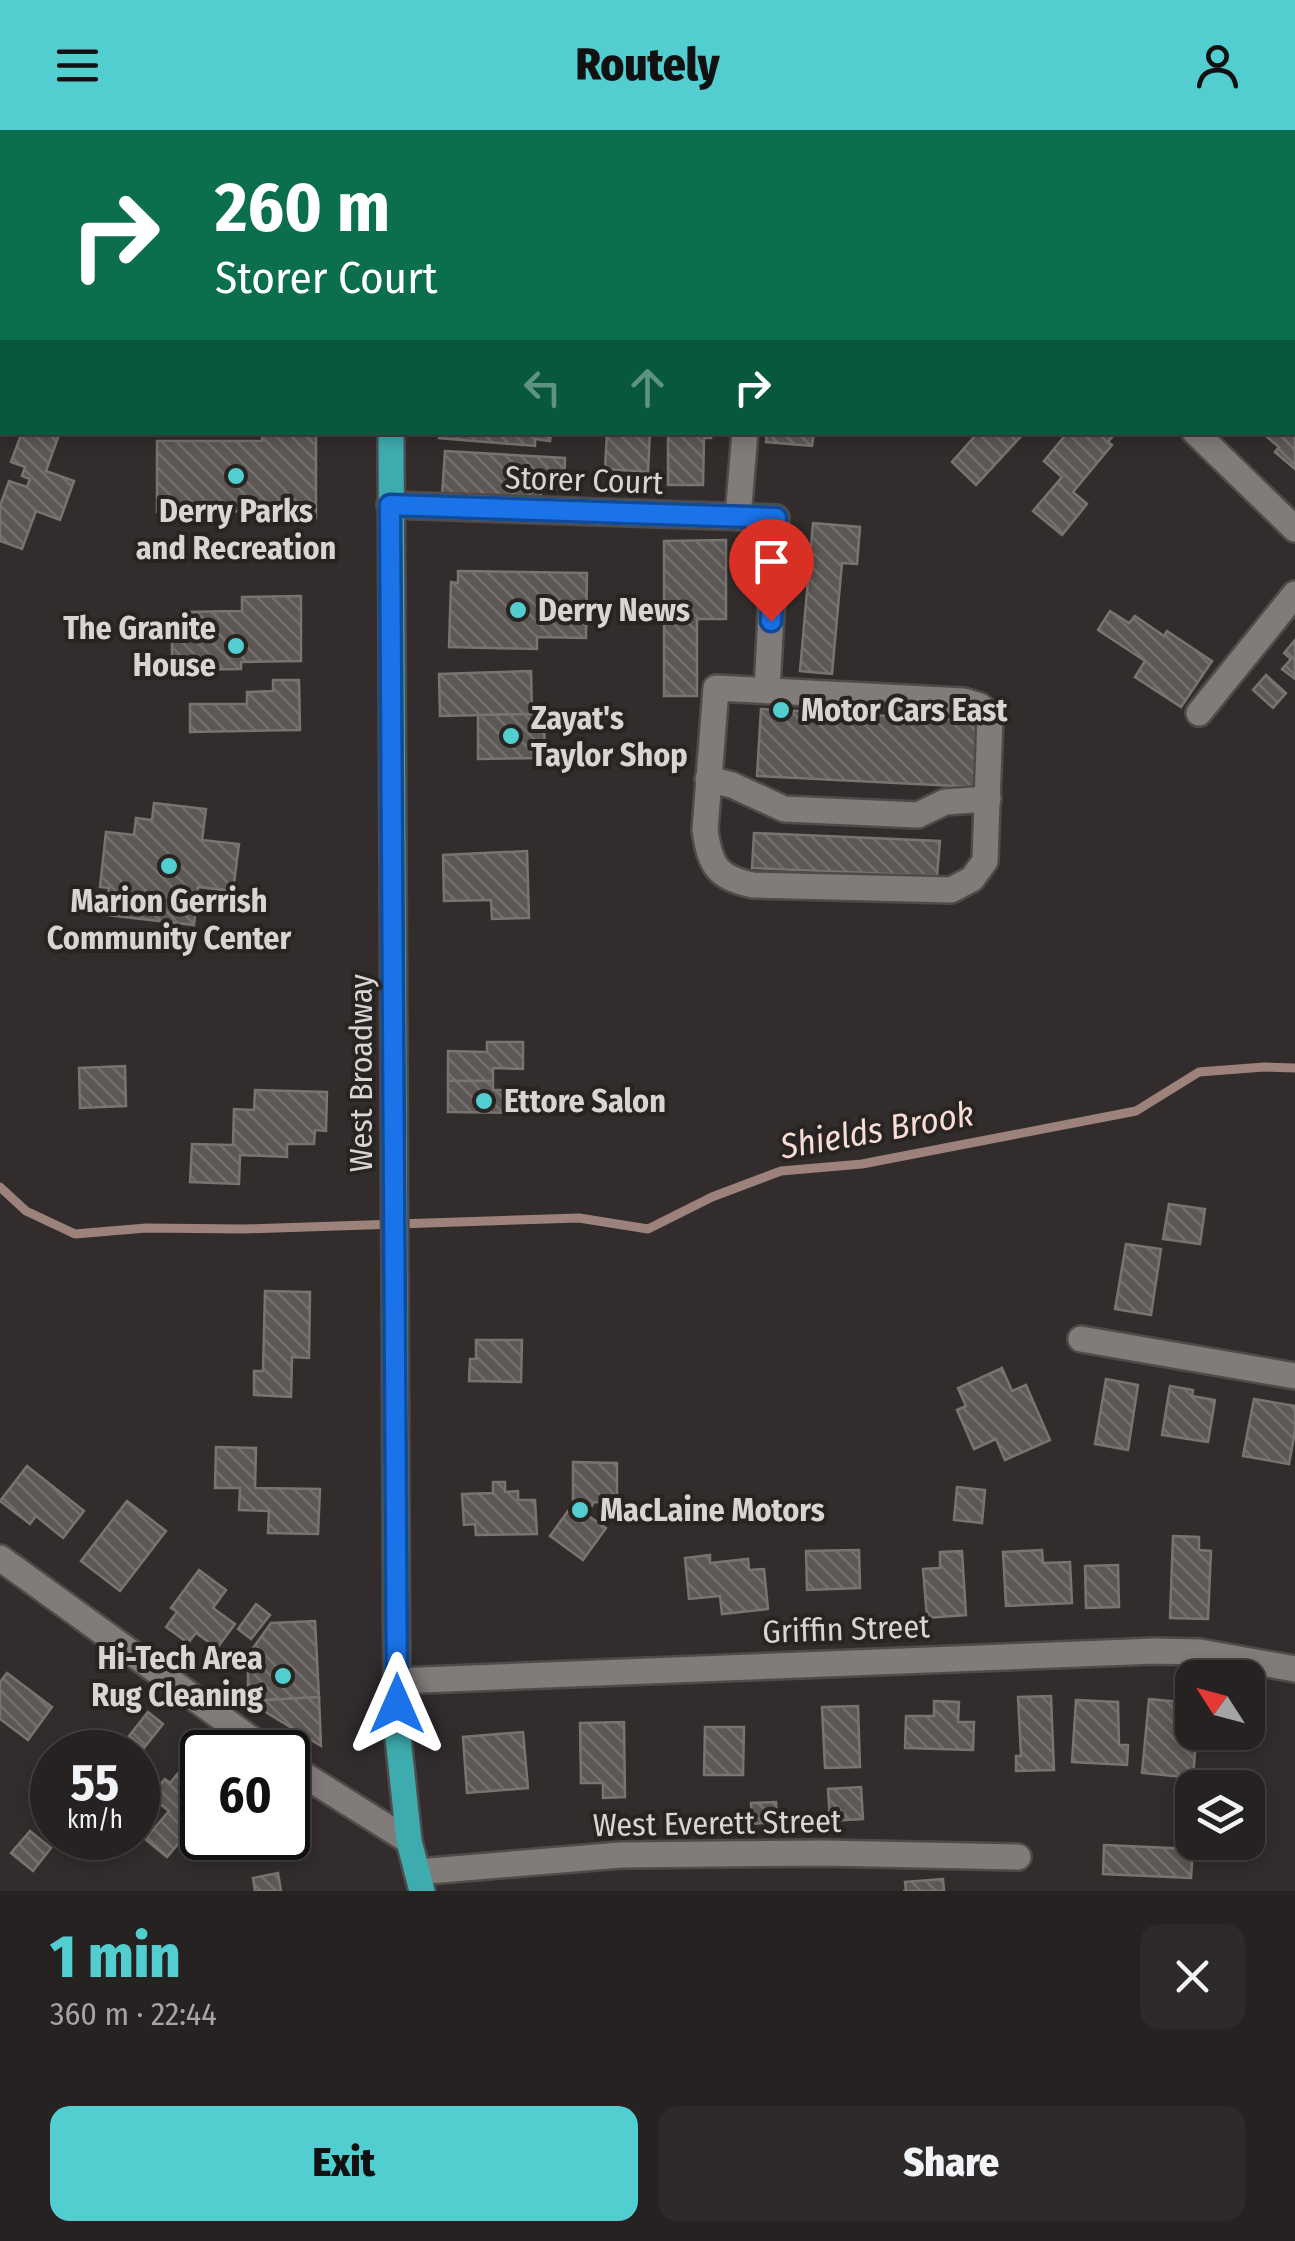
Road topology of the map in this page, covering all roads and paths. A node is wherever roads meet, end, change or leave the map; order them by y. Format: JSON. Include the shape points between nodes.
{"nodes":[{"id":1,"x":390,"y":435,"type":"edge"},
{"id":2,"x":745,"y":435,"type":"edge"},
{"id":3,"x":1198,"y":435,"type":"edge"},
{"id":4,"x":390,"y":505,"type":"junction"},
{"id":5,"x":738,"y":517,"type":"junction"},
{"id":6,"x":1295,"y":529,"type":"edge"},
{"id":7,"x":1295,"y":594,"type":"edge"},
{"id":8,"x":767,"y":690,"type":"junction"},
{"id":9,"x":1199,"y":712,"type":"dead end"},
{"id":10,"x":708,"y":779,"type":"junction"},
{"id":11,"x":988,"y":799,"type":"junction"},
{"id":12,"x":1081,"y":1339,"type":"dead end"},
{"id":13,"x":1295,"y":1376,"type":"edge"},
{"id":14,"x":0,"y":1558,"type":"edge"},
{"id":15,"x":1295,"y":1669,"type":"edge"},
{"id":16,"x":397,"y":1680,"type":"junction"},
{"id":17,"x":239,"y":1730,"type":"edge"},
{"id":18,"x":310,"y":1779,"type":"edge"},
{"id":19,"x":408,"y":1841,"type":"junction"},
{"id":20,"x":1018,"y":1857,"type":"dead end"},
{"id":21,"x":419,"y":1882,"type":"edge"}],
"edges":[{"from":1,"to":4,"type":"main road","name":"West Broadway"},
{"from":2,"to":5,"type":"street"},
{"from":3,"to":6,"type":"street"},
{"from":4,"to":5,"type":"street","name":"Storer Court"},
{"from":4,"to":16,"type":"main road","name":"West Broadway"},
{"from":5,"to":8,"type":"street","name":"Storer Court","via":[[776,518]]},
{"from":7,"to":9,"type":"street"},
{"from":8,"to":10,"type":"street","via":[[716,688]]},
{"from":8,"to":11,"type":"street","via":[[980,706],[990,717]]},
{"from":10,"to":11,"type":"street","via":[[784,810],[918,816],[945,802]]},
{"from":10,"to":11,"type":"street","via":[[708,853],[719,872],[753,885],[950,890],[985,861]]},
{"from":12,"to":13,"type":"street"},
{"from":14,"to":17,"type":"street"},
{"from":15,"to":16,"type":"street","name":"Griffin Street","via":[[1156,1651]]},
{"from":16,"to":19,"type":"main road","name":"West Broadway"},
{"from":18,"to":19,"type":"street"},
{"from":19,"to":21,"type":"main road","name":"West Broadway"},
{"from":20,"to":21,"type":"street","name":"West Everett Street","via":[[621,1855]]}]}
